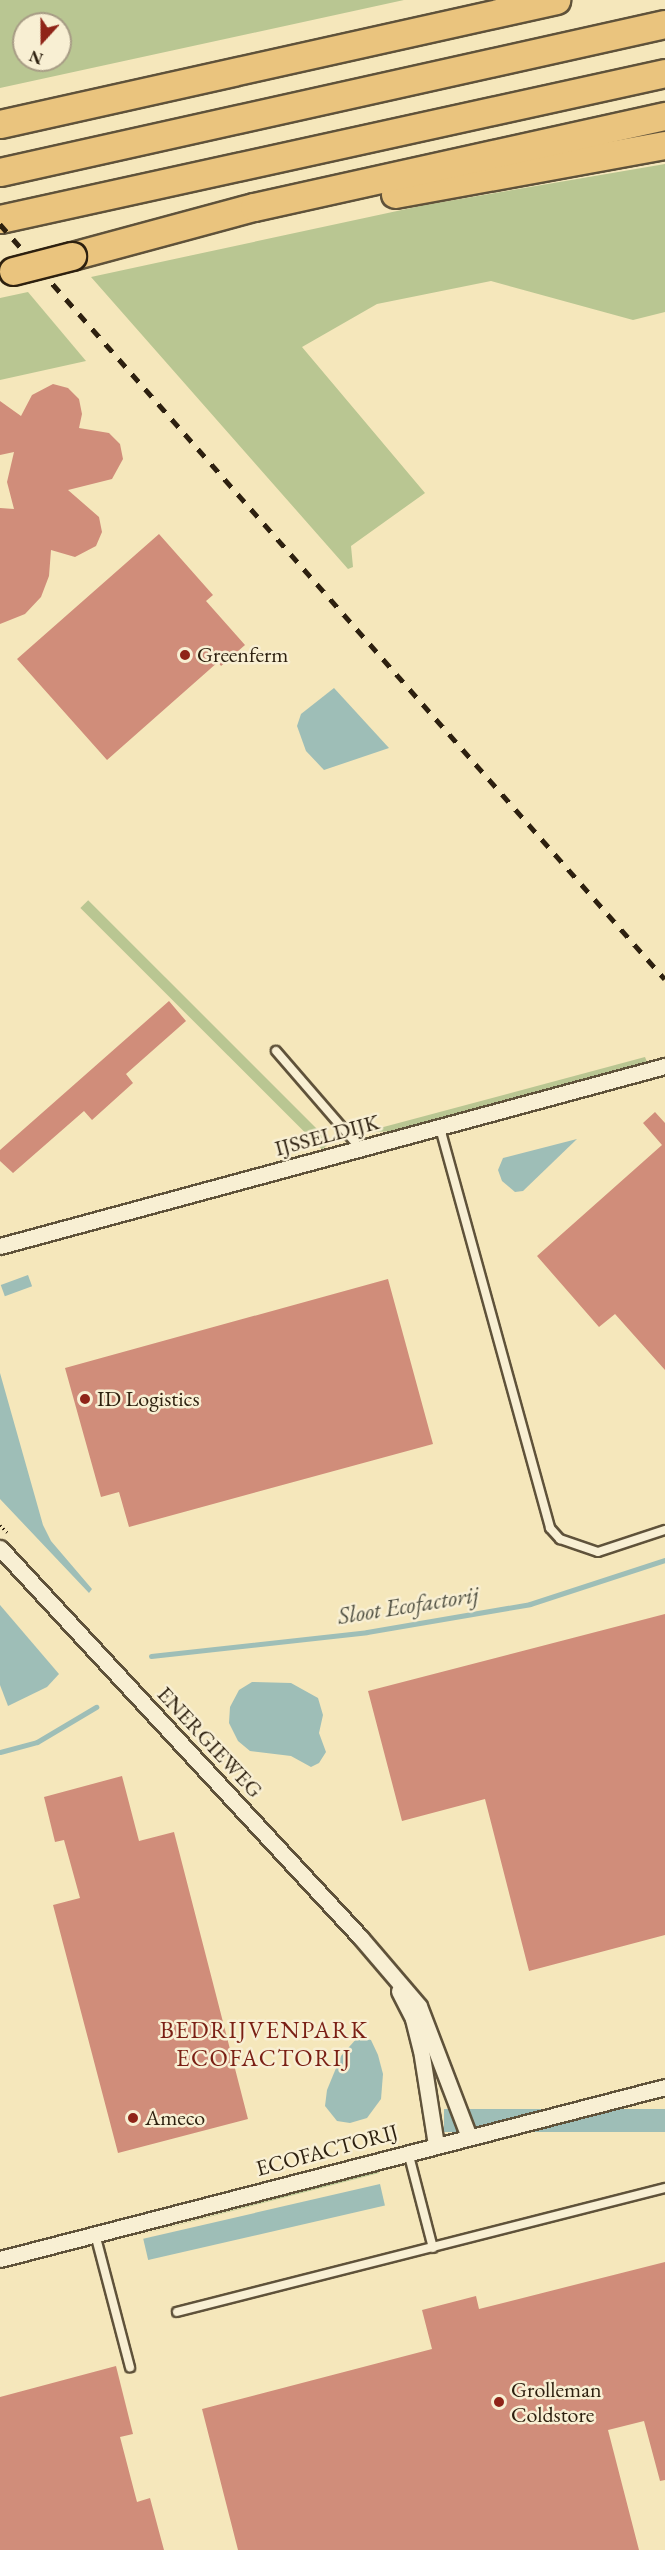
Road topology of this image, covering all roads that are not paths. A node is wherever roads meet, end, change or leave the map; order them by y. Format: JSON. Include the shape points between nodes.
{"nodes":[{"id":1,"x":556,"y":0,"type":"edge"},
{"id":2,"x":665,"y":24,"type":"edge"},
{"id":3,"x":665,"y":73,"type":"edge"},
{"id":4,"x":665,"y":116,"type":"edge"},
{"id":5,"x":0,"y":124,"type":"edge"},
{"id":6,"x":665,"y":145,"type":"edge"},
{"id":7,"x":10,"y":170,"type":"edge"},
{"id":8,"x":254,"y":207,"type":"junction"},
{"id":9,"x":0,"y":219,"type":"edge"},
{"id":10,"x":7,"y":272,"type":"edge"},
{"id":11,"x":276,"y":1051,"type":"dead end"},
{"id":12,"x":665,"y":1066,"type":"edge"},
{"id":13,"x":440,"y":1128,"type":"junction"},
{"id":14,"x":361,"y":1149,"type":"junction"},
{"id":15,"x":0,"y":1246,"type":"edge"},
{"id":16,"x":665,"y":1530,"type":"edge"},
{"id":17,"x":0,"y":1548,"type":"edge"},
{"id":18,"x":386,"y":1966,"type":"junction"},
{"id":19,"x":665,"y":2087,"type":"edge"},
{"id":20,"x":469,"y":2137,"type":"junction"},
{"id":21,"x":436,"y":2145,"type":"junction"},
{"id":22,"x":408,"y":2152,"type":"junction"},
{"id":23,"x":665,"y":2188,"type":"edge"},
{"id":24,"x":95,"y":2234,"type":"junction"},
{"id":25,"x":433,"y":2248,"type":"junction"},
{"id":26,"x":0,"y":2259,"type":"edge"},
{"id":27,"x":177,"y":2312,"type":"dead end"},
{"id":28,"x":130,"y":2367,"type":"dead end"}],
"edges":[{"from":1,"to":5,"type":"highway"},
{"from":2,"to":7,"type":"highway"},
{"from":3,"to":9,"type":"highway"},
{"from":4,"to":8,"type":"highway"},
{"from":6,"to":8,"type":"highway","via":[[364,199]]},
{"from":8,"to":10,"type":"highway","bridge":true},
{"from":11,"to":14,"type":"lane"},
{"from":12,"to":13,"type":"street","name":"IJSSELDIJK"},
{"from":13,"to":14,"type":"street","name":"IJSSELDIJK"},
{"from":13,"to":16,"type":"lane","via":[[550,1528],[560,1539],[598,1552]]},
{"from":14,"to":15,"type":"street","name":"IJSSELDIJK"},
{"from":17,"to":18,"type":"street","name":"ENERGIEWEG"},
{"from":18,"to":20,"type":"street","name":"ENERGIEWEG","via":[[419,2006]]},
{"from":18,"to":21,"type":"street","name":"ENERGIEWEG","via":[[413,2019]]},
{"from":19,"to":20,"type":"street","name":"ECOFACTORIJ"},
{"from":20,"to":21,"type":"street","name":"ECOFACTORIJ"},
{"from":21,"to":22,"type":"street","name":"ECOFACTORIJ"},
{"from":22,"to":24,"type":"street","name":"ECOFACTORIJ"},
{"from":22,"to":25,"type":"lane"},
{"from":23,"to":25,"type":"lane"},
{"from":24,"to":26,"type":"street","name":"ECOFACTORIJ"},
{"from":24,"to":28,"type":"lane"},
{"from":25,"to":27,"type":"lane"}]}
